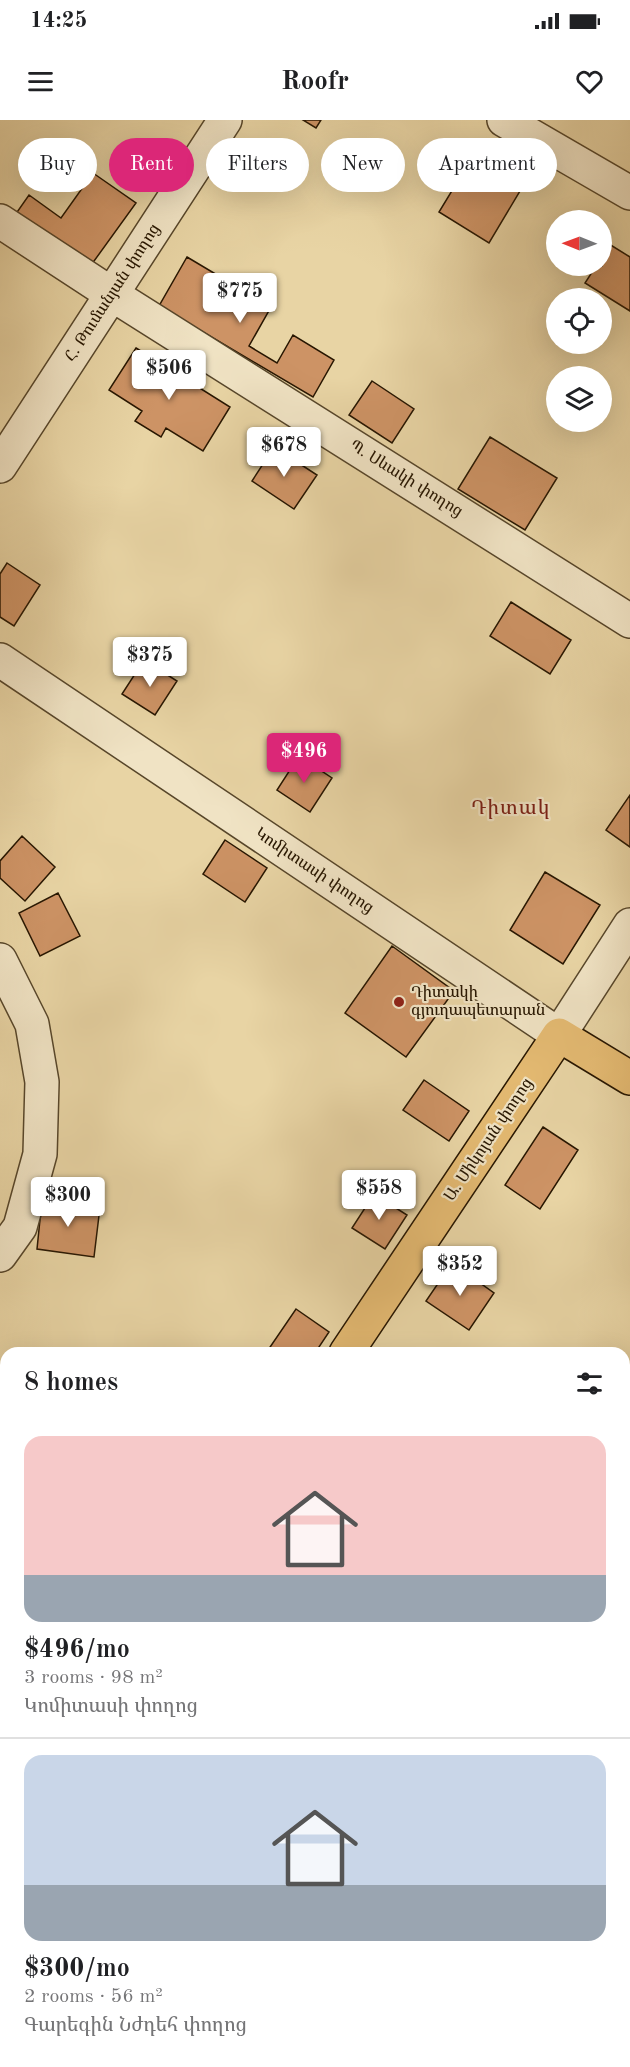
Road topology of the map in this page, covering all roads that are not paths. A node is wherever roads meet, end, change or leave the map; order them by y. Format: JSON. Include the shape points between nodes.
{"nodes":[{"id":1,"x":225,"y":120,"type":"edge"},
{"id":2,"x":504,"y":120,"type":"edge"},
{"id":3,"x":630,"y":193,"type":"edge"},
{"id":4,"x":0,"y":221,"type":"edge"},
{"id":5,"x":112,"y":295,"type":"junction"},
{"id":6,"x":0,"y":466,"type":"edge"},
{"id":7,"x":630,"y":621,"type":"edge"},
{"id":8,"x":0,"y":660,"type":"edge"},
{"id":9,"x":630,"y":925,"type":"edge"},
{"id":10,"x":0,"y":960,"type":"edge"},
{"id":11,"x":559,"y":1035,"type":"junction"},
{"id":12,"x":630,"y":1078,"type":"edge"},
{"id":13,"x":0,"y":1256,"type":"edge"},
{"id":14,"x":350,"y":1347,"type":"edge"}],
"edges":[{"from":1,"to":5,"type":"street","name":"Հ. Թումանյան փողոց"},
{"from":2,"to":3,"type":"street"},
{"from":4,"to":5,"type":"street","name":"Պ. Սևակի փողոց"},
{"from":5,"to":6,"type":"street","name":"Հ. Թումանյան փողոց"},
{"from":5,"to":7,"type":"street","name":"Պ. Սևակի փողոց"},
{"from":8,"to":11,"type":"street","name":"Կոմիտասի փողոց"},
{"from":9,"to":11,"type":"street","name":"Ա. Միկոյան փողոց"},
{"from":10,"to":13,"type":"street","via":[[32,1024],[42,1082],[40,1154],[20,1227]]},
{"from":11,"to":12,"type":"main road","name":"Կոմիտասի փողոց"},
{"from":11,"to":14,"type":"main road","name":"Ա. Միկոյան փողոց"}]}
